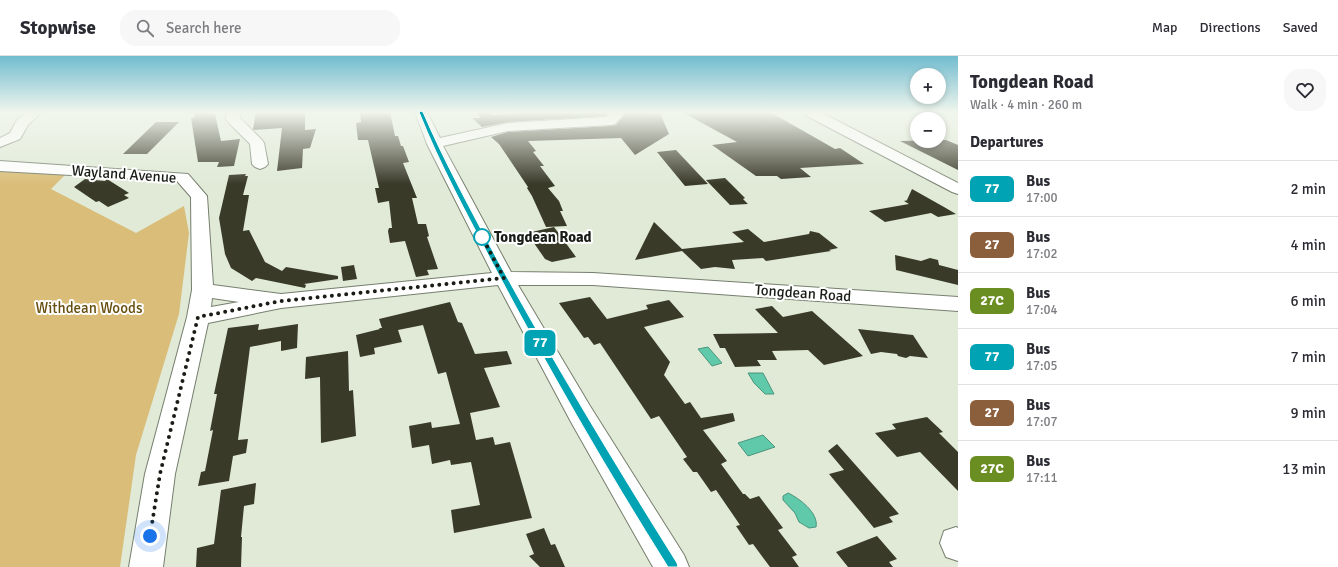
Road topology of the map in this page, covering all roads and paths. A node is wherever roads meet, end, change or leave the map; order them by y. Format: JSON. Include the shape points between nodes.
{"nodes":[{"id":1,"x":14,"y":136,"type":"edge"},
{"id":2,"x":250,"y":136,"type":"edge"},
{"id":3,"x":431,"y":136,"type":"edge"},
{"id":4,"x":469,"y":136,"type":"edge"},
{"id":5,"x":856,"y":136,"type":"edge"},
{"id":6,"x":0,"y":143,"type":"edge"},
{"id":7,"x":434,"y":144,"type":"junction"},
{"id":8,"x":260,"y":164,"type":"dead end"},
{"id":9,"x":0,"y":166,"type":"edge"},
{"id":10,"x":958,"y":189,"type":"edge"},
{"id":11,"x":504,"y":278,"type":"junction"},
{"id":12,"x":203,"y":290,"type":"junction"},
{"id":13,"x":281,"y":301,"type":"junction"},
{"id":14,"x":958,"y":304,"type":"edge"},
{"id":15,"x":198,"y":317,"type":"junction"},
{"id":16,"x":146,"y":567,"type":"edge"},
{"id":17,"x":672,"y":567,"type":"edge"}],
"edges":[{"from":1,"to":6,"type":"street"},
{"from":2,"to":8,"type":"street","via":[[257,143]]},
{"from":3,"to":7,"type":"street"},
{"from":4,"to":7,"type":"street"},
{"from":5,"to":10,"type":"street"},
{"from":7,"to":11,"type":"street"},
{"from":9,"to":12,"type":"street","name":"Wayland Avenue","via":[[182,177],[199,196]]},
{"from":11,"to":13,"type":"street","name":"Tongdean Road"},
{"from":11,"to":14,"type":"street","name":"Tongdean Road","via":[[593,279]]},
{"from":11,"to":17,"type":"street","via":[[609,464]]},
{"from":12,"to":13,"type":"street"},
{"from":12,"to":15,"type":"street","name":"Wayland Avenue"},
{"from":13,"to":15,"type":"street"},
{"from":15,"to":16,"type":"street","name":"Wayland Avenue","via":[[160,474]]}]}
